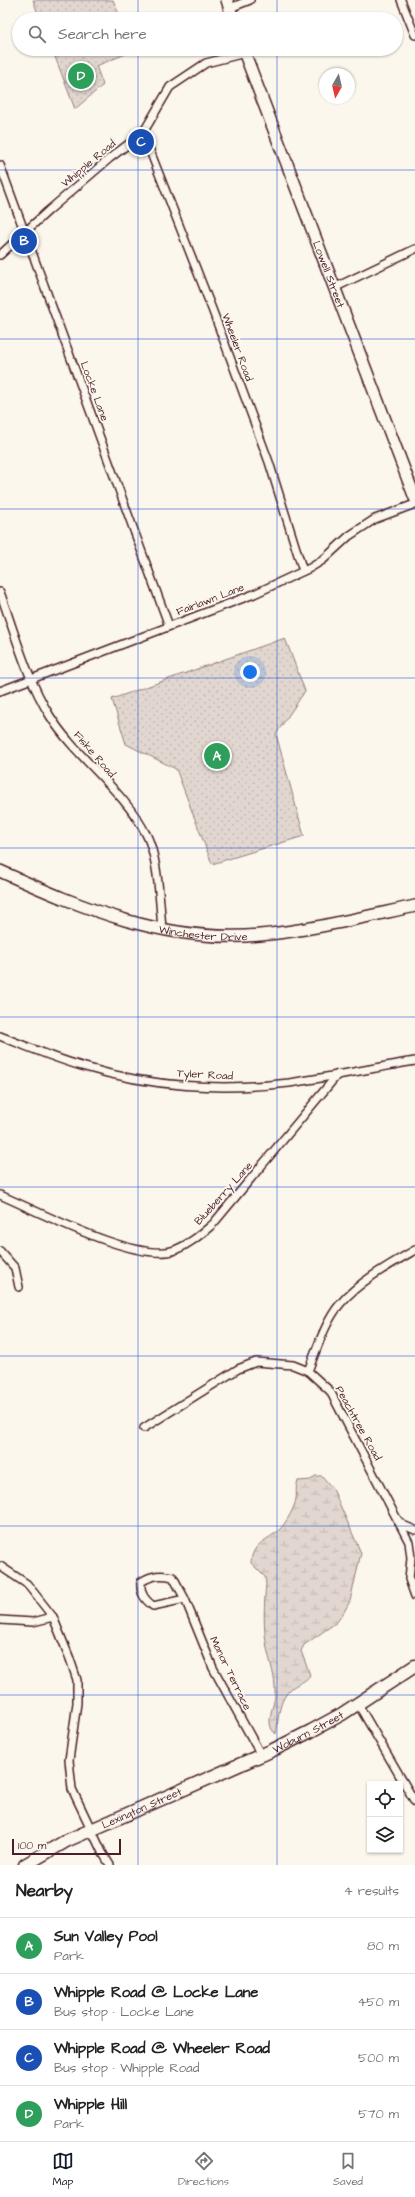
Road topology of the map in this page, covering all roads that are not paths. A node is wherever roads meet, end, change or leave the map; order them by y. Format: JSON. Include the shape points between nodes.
{"nodes":[{"id":1,"x":250,"y":0,"type":"edge"},
{"id":2,"x":401,"y":0,"type":"edge"},
{"id":3,"x":228,"y":4,"type":"edge"},
{"id":4,"x":415,"y":35,"type":"edge"},
{"id":5,"x":228,"y":56,"type":"edge"},
{"id":6,"x":246,"y":56,"type":"edge"},
{"id":7,"x":143,"y":133,"type":"junction"},
{"id":8,"x":0,"y":164,"type":"edge"},
{"id":9,"x":25,"y":232,"type":"junction"},
{"id":10,"x":415,"y":249,"type":"edge"},
{"id":11,"x":0,"y":255,"type":"edge"},
{"id":12,"x":334,"y":288,"type":"junction"},
{"id":13,"x":415,"y":498,"type":"edge"},
{"id":14,"x":415,"y":504,"type":"edge"},
{"id":15,"x":303,"y":571,"type":"junction"},
{"id":16,"x":0,"y":592,"type":"edge"},
{"id":17,"x":169,"y":626,"type":"junction"},
{"id":18,"x":32,"y":679,"type":"junction"},
{"id":19,"x":0,"y":691,"type":"edge"},
{"id":20,"x":0,"y":871,"type":"edge"},
{"id":21,"x":415,"y":906,"type":"edge"},
{"id":22,"x":162,"y":930,"type":"junction"},
{"id":23,"x":0,"y":1036,"type":"edge"},
{"id":24,"x":415,"y":1061,"type":"edge"},
{"id":25,"x":338,"y":1074,"type":"junction"},
{"id":26,"x":0,"y":1195,"type":"edge"},
{"id":27,"x":415,"y":1250,"type":"edge"},
{"id":28,"x":0,"y":1251,"type":"edge"},
{"id":29,"x":19,"y":1287,"type":"dead end"},
{"id":30,"x":308,"y":1371,"type":"junction"},
{"id":31,"x":144,"y":1428,"type":"dead end"},
{"id":32,"x":397,"y":1519,"type":"junction"},
{"id":33,"x":415,"y":1530,"type":"edge"},
{"id":34,"x":415,"y":1546,"type":"edge"},
{"id":35,"x":411,"y":1558,"type":"junction"},
{"id":36,"x":0,"y":1566,"type":"edge"},
{"id":37,"x":415,"y":1596,"type":"edge"},
{"id":38,"x":185,"y":1599,"type":"junction"},
{"id":39,"x":53,"y":1617,"type":"junction"},
{"id":40,"x":0,"y":1620,"type":"edge"},
{"id":41,"x":415,"y":1666,"type":"edge"},
{"id":42,"x":358,"y":1704,"type":"junction"},
{"id":43,"x":261,"y":1755,"type":"junction"},
{"id":44,"x":194,"y":1784,"type":"joint"},
{"id":45,"x":415,"y":1802,"type":"edge"},
{"id":46,"x":91,"y":1829,"type":"junction"},
{"id":47,"x":25,"y":1865,"type":"edge"},
{"id":48,"x":110,"y":1865,"type":"edge"}],
"edges":[{"from":1,"to":3,"type":"street"},
{"from":2,"to":4,"type":"street"},
{"from":5,"to":7,"type":"street","name":"Whipple Road","via":[[206,63],[170,88]]},
{"from":6,"to":12,"type":"main road","name":"Lowell Street"},
{"from":7,"to":9,"type":"street","name":"Whipple Road","via":[[110,158]]},
{"from":7,"to":15,"type":"street","name":"Wheeler Road","via":[[269,462]]},
{"from":8,"to":9,"type":"street","name":"Locke Lane"},
{"from":9,"to":11,"type":"street","name":"Whipple Road"},
{"from":9,"to":17,"type":"street","name":"Locke Lane"},
{"from":10,"to":12,"type":"street"},
{"from":12,"to":13,"type":"main road","name":"Lowell Street"},
{"from":14,"to":15,"type":"street","name":"Fairlawn Lane","via":[[375,518],[349,536],[323,560]]},
{"from":15,"to":17,"type":"street","name":"Fairlawn Lane","via":[[254,594]]},
{"from":16,"to":18,"type":"street","name":"Fiske Road"},
{"from":17,"to":18,"type":"street","name":"Fairlawn Lane"},
{"from":18,"to":19,"type":"street","name":"Fairlawn Lane"},
{"from":18,"to":22,"type":"street","name":"Fiske Road","via":[[38,696],[51,718],[128,807],[146,834],[151,847]]},
{"from":20,"to":22,"type":"main road","name":"Winchester Drive","via":[[113,918]]},
{"from":21,"to":22,"type":"main road","name":"Winchester Drive","via":[[259,935],[186,934]]},
{"from":23,"to":25,"type":"street","name":"Tyler Road","via":[[86,1068],[174,1084],[205,1087],[245,1086],[290,1083]]},
{"from":24,"to":25,"type":"street","name":"Tyler Road"},
{"from":25,"to":26,"type":"street","name":"Blueberry Lane","via":[[213,1224],[196,1238],[174,1250],[137,1251]]},
{"from":27,"to":30,"type":"street","via":[[375,1274],[356,1288],[340,1305],[328,1324]]},
{"from":28,"to":29,"type":"street","via":[[15,1268]]},
{"from":30,"to":31,"type":"street","name":"Peachtree Road","via":[[293,1365],[256,1362],[231,1373]]},
{"from":30,"to":32,"type":"street","name":"Peachtree Road","via":[[330,1392]]},
{"from":32,"to":33,"type":"street","via":[[402,1525]]},
{"from":32,"to":35,"type":"street","name":"Peachtree Road","via":[[409,1542]]},
{"from":34,"to":35,"type":"street"},
{"from":35,"to":37,"type":"street","name":"Peachtree Road","via":[[409,1579]]},
{"from":36,"to":39,"type":"street","via":[[27,1584]]},
{"from":38,"to":38,"type":"street","name":"Manor Terrace","via":[[173,1577],[150,1577],[141,1582],[140,1591],[153,1606]]},
{"from":38,"to":43,"type":"street","name":"Manor Terrace","via":[[213,1668]]},
{"from":39,"to":40,"type":"street","via":[[33,1622]]},
{"from":39,"to":46,"type":"street","via":[[77,1680],[69,1774],[77,1803]]},
{"from":41,"to":42,"type":"main road","name":"Woburn Street"},
{"from":42,"to":43,"type":"main road","name":"Woburn Street","via":[[311,1731]]},
{"from":42,"to":45,"type":"street"},
{"from":43,"to":44,"type":"main road","name":"Woburn Street"},
{"from":44,"to":46,"type":"main road","name":"Lexington Street"},
{"from":46,"to":47,"type":"main road","name":"Lexington Street","via":[[54,1846]]},
{"from":46,"to":48,"type":"street"}]}
